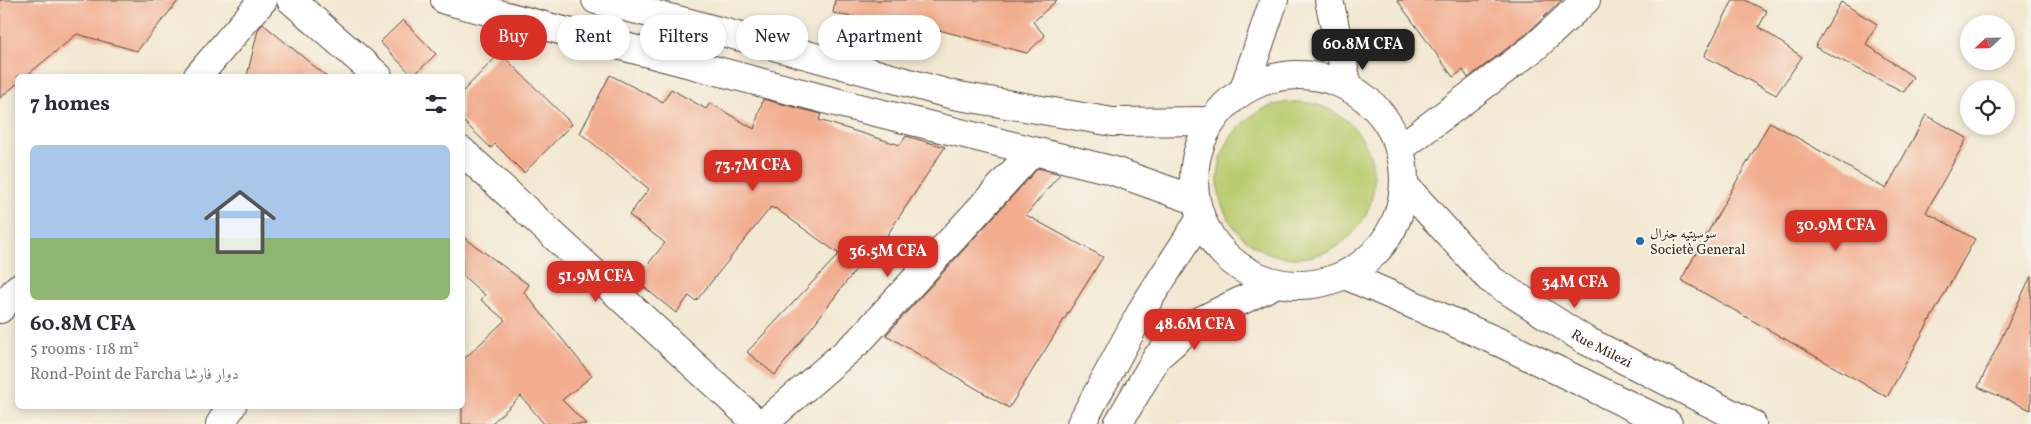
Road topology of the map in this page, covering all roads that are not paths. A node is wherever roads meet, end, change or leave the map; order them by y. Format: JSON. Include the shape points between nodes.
{"nodes":[{"id":1,"x":263,"y":0,"type":"edge"},
{"id":2,"x":291,"y":0,"type":"edge"},
{"id":3,"x":445,"y":0,"type":"edge"},
{"id":4,"x":596,"y":0,"type":"edge"},
{"id":5,"x":1274,"y":0,"type":"edge"},
{"id":6,"x":1329,"y":0,"type":"edge"},
{"id":7,"x":1586,"y":0,"type":"edge"},
{"id":8,"x":200,"y":74,"type":"edge"},
{"id":9,"x":376,"y":74,"type":"edge"},
{"id":10,"x":1348,"y":87,"type":"junction"},
{"id":11,"x":1244,"y":89,"type":"junction"},
{"id":12,"x":1211,"y":121,"type":"junction"},
{"id":13,"x":1399,"y":150,"type":"junction"},
{"id":14,"x":1033,"y":151,"type":"junction"},
{"id":15,"x":465,"y":154,"type":"edge"},
{"id":16,"x":1404,"y":185,"type":"junction"},
{"id":17,"x":1198,"y":209,"type":"junction"},
{"id":18,"x":1345,"y":275,"type":"junction"},
{"id":19,"x":1277,"y":283,"type":"junction"},
{"id":20,"x":15,"y":292,"type":"edge"},
{"id":21,"x":0,"y":309,"type":"edge"},
{"id":22,"x":230,"y":409,"type":"edge"},
{"id":23,"x":220,"y":424,"type":"edge"},
{"id":24,"x":758,"y":424,"type":"edge"},
{"id":25,"x":763,"y":424,"type":"edge"},
{"id":26,"x":1081,"y":424,"type":"edge"},
{"id":27,"x":1118,"y":424,"type":"edge"},
{"id":28,"x":1668,"y":424,"type":"edge"},
{"id":29,"x":1752,"y":424,"type":"edge"}],
"edges":[{"from":1,"to":8,"type":"street"},
{"from":2,"to":9,"type":"street"},
{"from":3,"to":14,"type":"street"},
{"from":4,"to":12,"type":"street","via":[[953,95],[1113,122]]},
{"from":5,"to":11,"type":"street"},
{"from":6,"to":10,"type":"street"},
{"from":7,"to":13,"type":"street","via":[[1535,47]]},
{"from":10,"to":11,"type":"street","via":[[1314,76],[1278,76]]},
{"from":10,"to":13,"type":"street","via":[[1388,124]]},
{"from":11,"to":12,"type":"street","via":[[1225,103]]},
{"from":12,"to":17,"type":"street","via":[[1198,146],[1194,173]]},
{"from":13,"to":16,"type":"street"},
{"from":14,"to":17,"type":"street","via":[[1111,170]]},
{"from":14,"to":25,"type":"street","via":[[860,341]]},
{"from":15,"to":24,"type":"street"},
{"from":16,"to":18,"type":"street","via":[[1399,213],[1387,238],[1368,260]]},
{"from":16,"to":29,"type":"street","name":"Rue Milezi","via":[[1490,279],[1584,340]]},
{"from":17,"to":19,"type":"street","via":[[1218,249],[1245,271]]},
{"from":17,"to":26,"type":"street"},
{"from":18,"to":19,"type":"street","via":[[1311,285]]},
{"from":18,"to":28,"type":"street","via":[[1501,343]]},
{"from":19,"to":27,"type":"street","via":[[1196,323],[1156,357]]},
{"from":20,"to":21,"type":"street"},
{"from":22,"to":23,"type":"street"}]}
